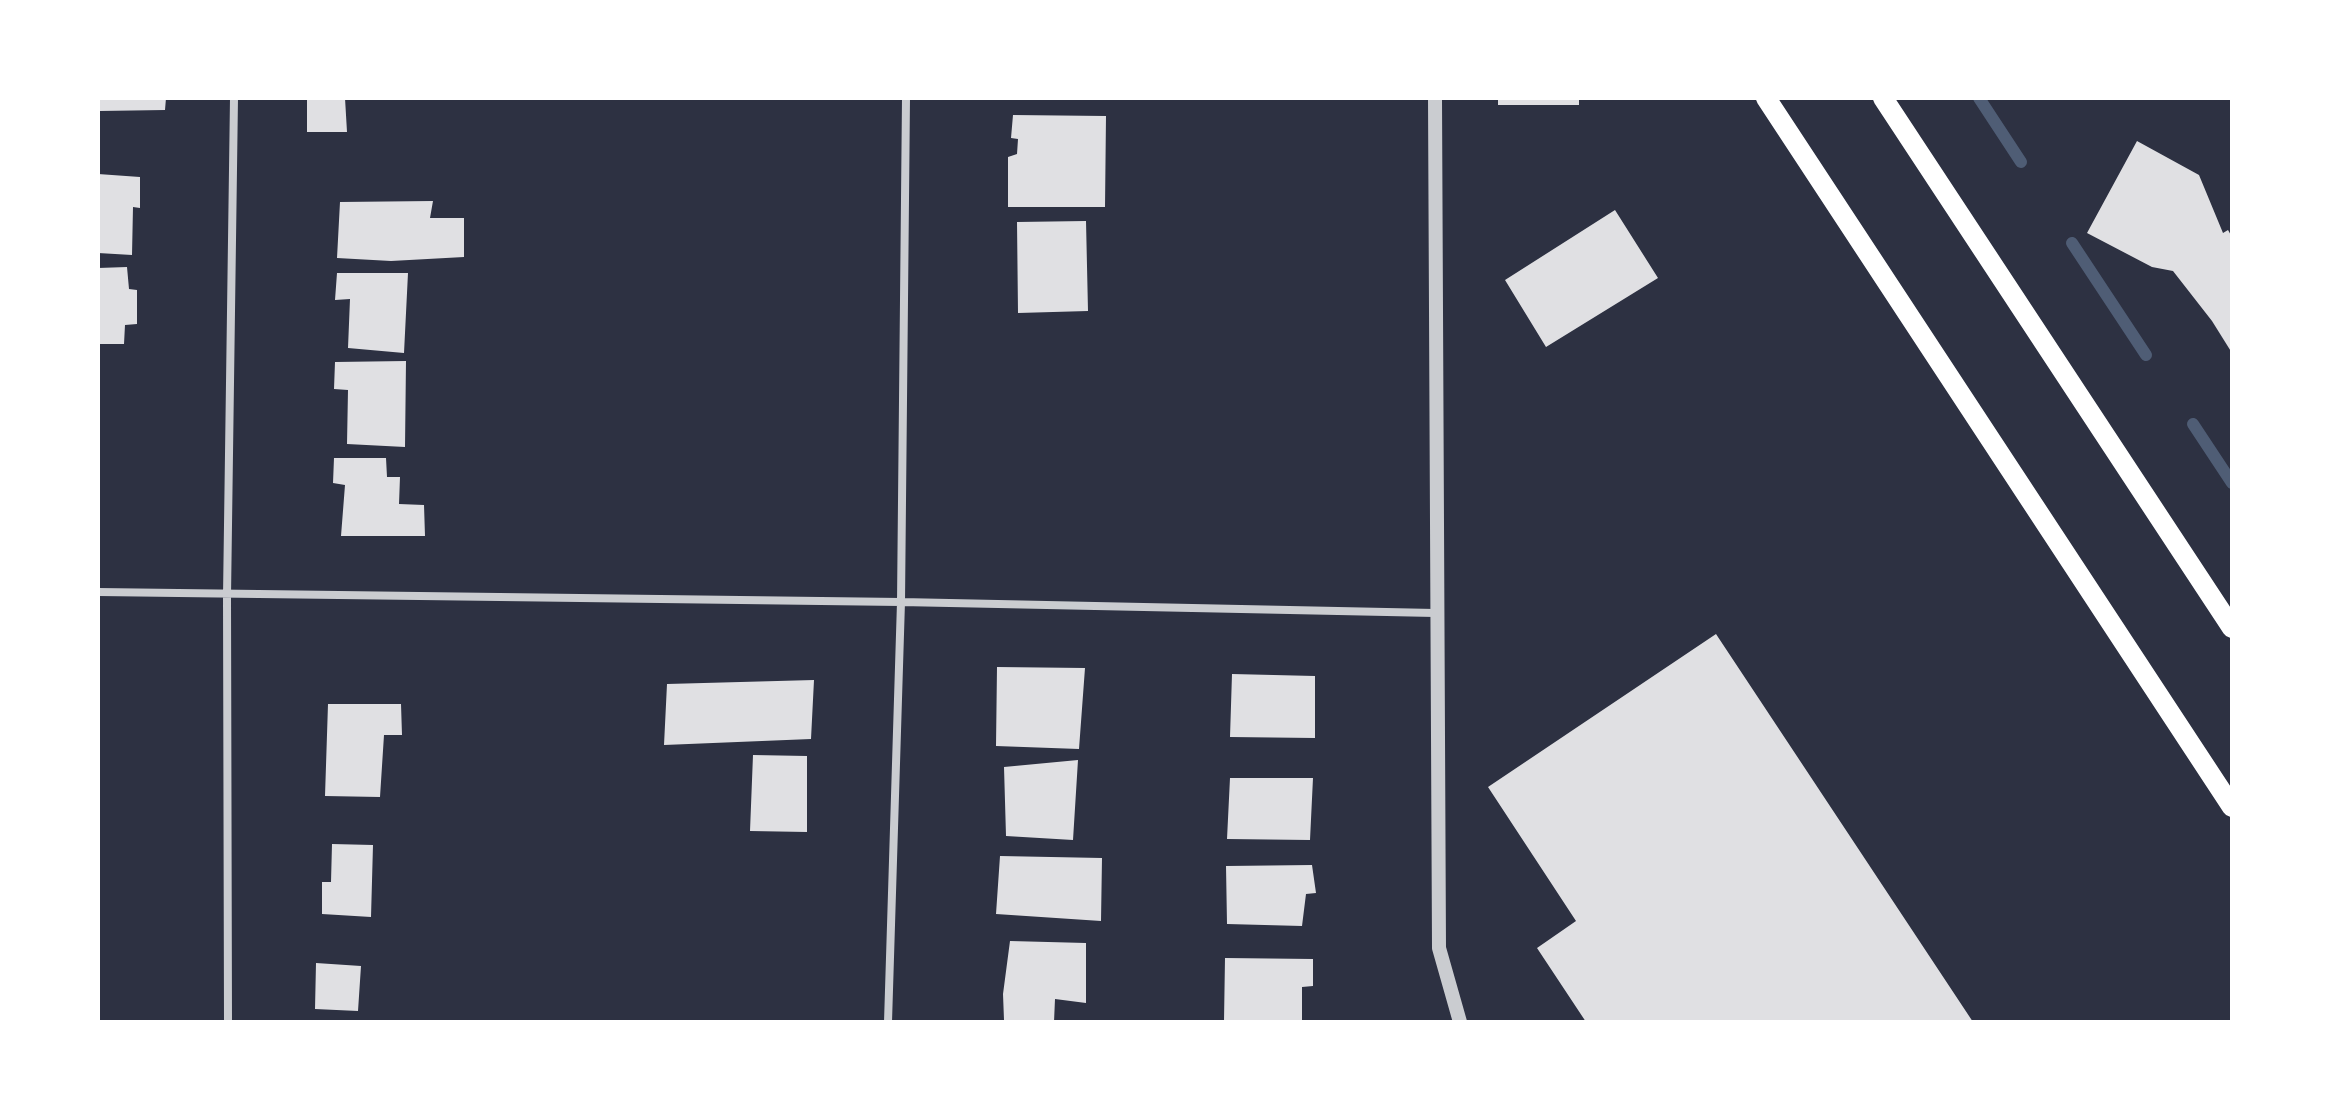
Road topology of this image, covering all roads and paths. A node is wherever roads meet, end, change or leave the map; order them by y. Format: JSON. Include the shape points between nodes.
{"nodes":[{"id":1,"x":234,"y":98,"type":"edge"},
{"id":2,"x":906,"y":98,"type":"edge"},
{"id":3,"x":1435,"y":98,"type":"edge"},
{"id":4,"x":1766,"y":98,"type":"edge"},
{"id":5,"x":1886,"y":101,"type":"edge"},
{"id":6,"x":98,"y":592,"type":"edge"},
{"id":7,"x":227,"y":596,"type":"junction"},
{"id":8,"x":901,"y":602,"type":"junction"},
{"id":9,"x":1435,"y":613,"type":"junction"},
{"id":10,"x":2232,"y":628,"type":"edge"},
{"id":11,"x":2232,"y":807,"type":"edge"},
{"id":12,"x":228,"y":1022,"type":"edge"},
{"id":13,"x":888,"y":1022,"type":"edge"},
{"id":14,"x":1460,"y":1022,"type":"edge"}],
"edges":[{"from":1,"to":7,"type":"street"},
{"from":2,"to":8,"type":"street"},
{"from":3,"to":9,"type":"street"},
{"from":4,"to":11,"type":"main road"},
{"from":5,"to":10,"type":"main road"},
{"from":6,"to":7,"type":"street"},
{"from":7,"to":8,"type":"street"},
{"from":7,"to":12,"type":"street"},
{"from":8,"to":9,"type":"street"},
{"from":8,"to":13,"type":"street"},
{"from":9,"to":14,"type":"street","via":[[1439,948]]}]}
